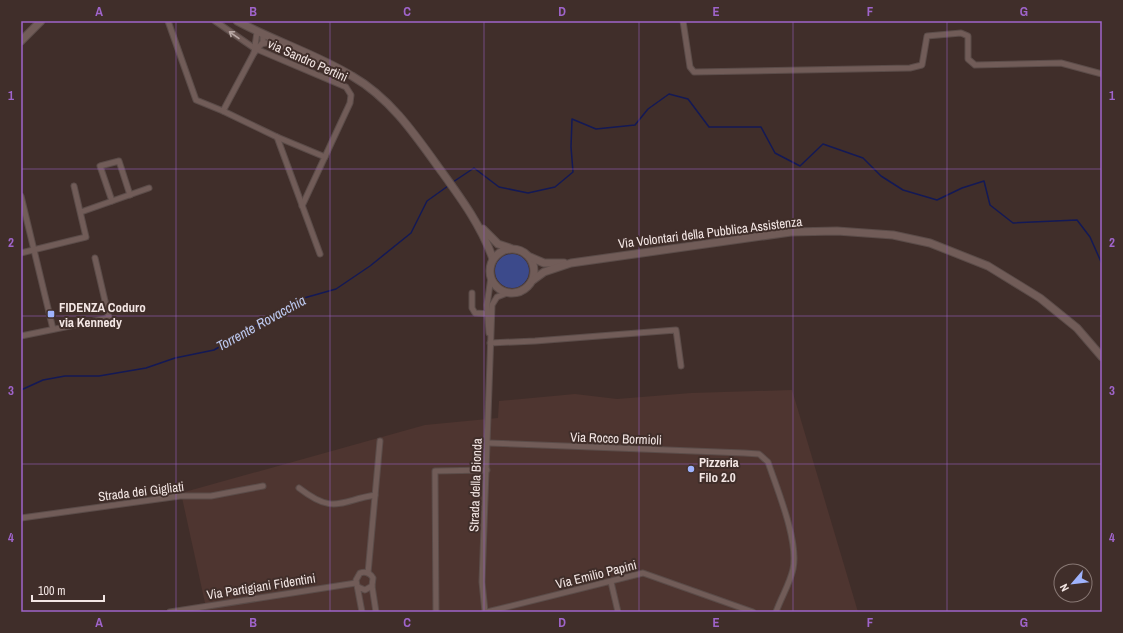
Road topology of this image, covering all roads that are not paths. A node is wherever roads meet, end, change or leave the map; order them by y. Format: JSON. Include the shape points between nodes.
{"nodes":[{"id":1,"x":41,"y":21,"type":"edge"},
{"id":2,"x":168,"y":21,"type":"edge"},
{"id":3,"x":215,"y":21,"type":"edge"},
{"id":4,"x":237,"y":21,"type":"edge"},
{"id":5,"x":683,"y":21,"type":"edge"},
{"id":6,"x":260,"y":33,"type":"junction"},
{"id":7,"x":21,"y":41,"type":"edge"},
{"id":8,"x":262,"y":44,"type":"junction"},
{"id":9,"x":290,"y":47,"type":"junction"},
{"id":10,"x":255,"y":50,"type":"junction"},
{"id":11,"x":1102,"y":74,"type":"edge"},
{"id":12,"x":223,"y":111,"type":"junction"},
{"id":13,"x":278,"y":137,"type":"junction"},
{"id":14,"x":325,"y":157,"type":"junction"},
{"id":15,"x":74,"y":186,"type":"dead end"},
{"id":16,"x":149,"y":188,"type":"dead end"},
{"id":17,"x":130,"y":195,"type":"junction"},
{"id":18,"x":21,"y":196,"type":"edge"},
{"id":19,"x":112,"y":201,"type":"junction"},
{"id":20,"x":302,"y":206,"type":"junction"},
{"id":21,"x":80,"y":212,"type":"junction"},
{"id":22,"x":476,"y":222,"type":"junction"},
{"id":23,"x":512,"y":248,"type":"junction"},
{"id":24,"x":34,"y":250,"type":"junction"},
{"id":25,"x":21,"y":253,"type":"edge"},
{"id":26,"x":320,"y":254,"type":"dead end"},
{"id":27,"x":528,"y":255,"type":"junction"},
{"id":28,"x":95,"y":258,"type":"dead end"},
{"id":29,"x":493,"y":259,"type":"junction"},
{"id":30,"x":571,"y":263,"type":"junction"},
{"id":31,"x":490,"y":277,"type":"junction"},
{"id":32,"x":533,"y":280,"type":"junction"},
{"id":33,"x":472,"y":292,"type":"dead end"},
{"id":34,"x":507,"y":293,"type":"junction"},
{"id":35,"x":490,"y":314,"type":"junction"},
{"id":36,"x":53,"y":329,"type":"junction"},
{"id":37,"x":21,"y":336,"type":"edge"},
{"id":38,"x":490,"y":343,"type":"junction"},
{"id":39,"x":1102,"y":357,"type":"edge"},
{"id":40,"x":681,"y":366,"type":"dead end"},
{"id":41,"x":380,"y":441,"type":"dead end"},
{"id":42,"x":488,"y":443,"type":"junction"},
{"id":43,"x":487,"y":470,"type":"junction"},
{"id":44,"x":263,"y":486,"type":"dead end"},
{"id":45,"x":299,"y":488,"type":"dead end"},
{"id":46,"x":375,"y":495,"type":"junction"},
{"id":47,"x":21,"y":518,"type":"edge"},
{"id":48,"x":368,"y":573,"type":"junction"},
{"id":49,"x":610,"y":582,"type":"junction"},
{"id":50,"x":357,"y":585,"type":"junction"},
{"id":51,"x":372,"y":586,"type":"junction"},
{"id":52,"x":170,"y":612,"type":"edge"},
{"id":53,"x":362,"y":612,"type":"edge"},
{"id":54,"x":376,"y":612,"type":"edge"},
{"id":55,"x":436,"y":612,"type":"edge"},
{"id":56,"x":486,"y":612,"type":"edge"},
{"id":57,"x":618,"y":612,"type":"edge"},
{"id":58,"x":753,"y":612,"type":"edge"},
{"id":59,"x":776,"y":612,"type":"edge"}],
"edges":[{"from":1,"to":7,"type":"street"},
{"from":2,"to":12,"type":"street","via":[[196,100]]},
{"from":10,"to":3,"type":"street","name":"via Sandro Pertini","one_way":true},
{"from":4,"to":6,"type":"street"},
{"from":5,"to":11,"type":"street","via":[[690,68],[694,72],[910,68],[922,65],[927,36],[961,33],[968,36],[968,59],[975,65],[1061,63]]},
{"from":6,"to":8,"type":"street","name":"via Sandro Pertini"},
{"from":6,"to":9,"type":"street"},
{"from":6,"to":10,"type":"street","name":"via Sandro Pertini"},
{"from":8,"to":9,"type":"street","via":[[269,41]]},
{"from":8,"to":10,"type":"street","name":"via Sandro Pertini"},
{"from":9,"to":22,"type":"street","via":[[327,63],[369,86],[390,105],[443,173]]},
{"from":10,"to":12,"type":"street","name":"via Sandro Pertini"},
{"from":10,"to":14,"type":"street","name":"via Sandro Pertini","via":[[346,87],[351,95],[350,103]]},
{"from":12,"to":13,"type":"street"},
{"from":13,"to":14,"type":"street"},
{"from":13,"to":20,"type":"street"},
{"from":14,"to":20,"type":"street","name":"via Sandro Pertini"},
{"from":15,"to":21,"type":"street"},
{"from":16,"to":17,"type":"street"},
{"from":17,"to":19,"type":"street"},
{"from":17,"to":19,"type":"street","via":[[119,161],[100,166]]},
{"from":18,"to":24,"type":"street"},
{"from":19,"to":21,"type":"street"},
{"from":20,"to":26,"type":"street"},
{"from":21,"to":24,"type":"street","via":[[86,237]]},
{"from":22,"to":23,"type":"street","via":[[498,244]]},
{"from":22,"to":29,"type":"street"},
{"from":23,"to":27,"type":"street"},
{"from":23,"to":29,"type":"street","via":[[498,253]]},
{"from":24,"to":25,"type":"street"},
{"from":24,"to":36,"type":"street"},
{"from":27,"to":30,"type":"street","name":"Via Volontari della Pubblica Assistenza","via":[[544,263]]},
{"from":27,"to":32,"type":"street","via":[[534,267]]},
{"from":28,"to":36,"type":"street","via":[[109,318]]},
{"from":29,"to":31,"type":"street"},
{"from":30,"to":32,"type":"street","name":"Via Volontari della Pubblica Assistenza","via":[[544,272]]},
{"from":30,"to":39,"type":"street","name":"Via Volontari della Pubblica Assistenza","via":[[791,232],[838,231],[893,235],[930,243],[988,266],[1040,298],[1077,328]]},
{"from":31,"to":34,"type":"street","via":[[496,287]]},
{"from":31,"to":35,"type":"street","name":"Strada della Bionda"},
{"from":32,"to":34,"type":"street","via":[[525,290]]},
{"from":33,"to":35,"type":"street","via":[[474,312],[477,315]]},
{"from":34,"to":35,"type":"street","name":"Strada della Bionda","via":[[494,300]]},
{"from":35,"to":38,"type":"street","name":"Strada della Bionda"},
{"from":36,"to":37,"type":"street"},
{"from":38,"to":40,"type":"street","via":[[676,330]]},
{"from":38,"to":42,"type":"street","name":"Strada della Bionda"},
{"from":41,"to":46,"type":"street"},
{"from":42,"to":43,"type":"street","name":"Strada della Bionda"},
{"from":42,"to":59,"type":"street","name":"Via Rocco Bormioli","via":[[759,454],[768,462],[793,545],[793,568]]},
{"from":43,"to":55,"type":"street","via":[[435,471]]},
{"from":43,"to":56,"type":"street","name":"Strada della Bionda","via":[[482,582]]},
{"from":44,"to":47,"type":"street","name":"Strada dei Gigliati","via":[[211,496],[180,496]]},
{"from":45,"to":46,"type":"street","via":[[314,500],[327,504],[348,503]]},
{"from":46,"to":48,"type":"street"},
{"from":48,"to":50,"type":"street","via":[[362,572],[358,575]]},
{"from":48,"to":51,"type":"street","via":[[373,578]]},
{"from":49,"to":56,"type":"street","name":"Via Emilio Papini"},
{"from":49,"to":57,"type":"street"},
{"from":49,"to":58,"type":"street","name":"Via Emilio Papini","via":[[647,573]]},
{"from":50,"to":51,"type":"street","via":[[365,590]]},
{"from":50,"to":52,"type":"street","name":"Via Partigiani Fidentini"},
{"from":50,"to":53,"type":"street"},
{"from":51,"to":54,"type":"street"}]}
